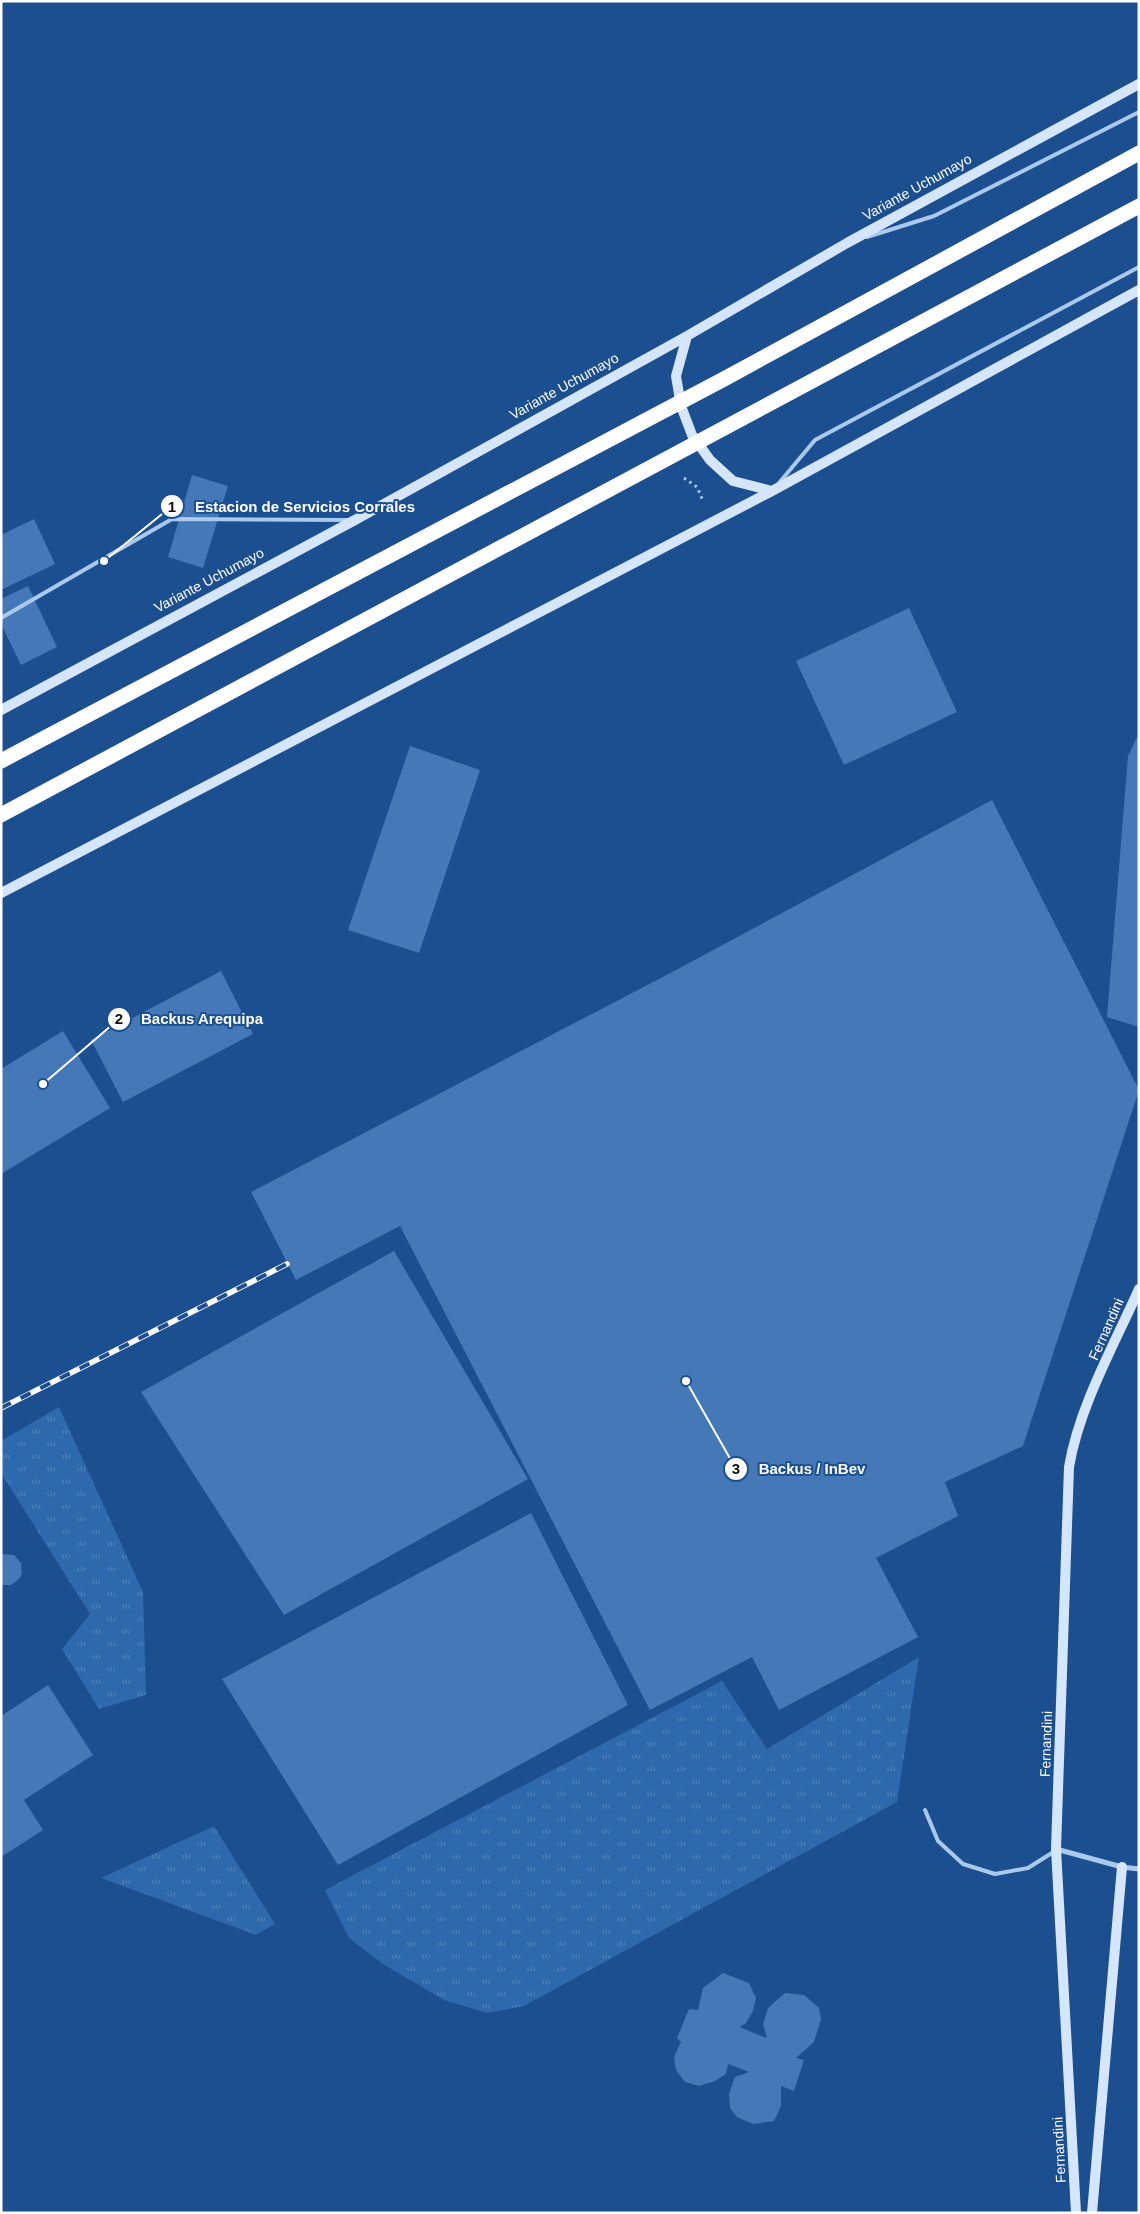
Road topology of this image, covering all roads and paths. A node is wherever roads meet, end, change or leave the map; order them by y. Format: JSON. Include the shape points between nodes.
{"nodes":[{"id":1,"x":1139,"y":84,"type":"edge"},
{"id":2,"x":1139,"y":112,"type":"edge"},
{"id":3,"x":1139,"y":153,"type":"edge"},
{"id":4,"x":1139,"y":206,"type":"edge"},
{"id":5,"x":847,"y":243,"type":"junction"},
{"id":6,"x":1139,"y":267,"type":"edge"},
{"id":7,"x":1139,"y":290,"type":"edge"},
{"id":8,"x":687,"y":336,"type":"junction"},
{"id":9,"x":772,"y":491,"type":"junction"},
{"id":10,"x":355,"y":520,"type":"junction"},
{"id":11,"x":1,"y":618,"type":"edge"},
{"id":12,"x":1,"y":710,"type":"edge"},
{"id":13,"x":1,"y":761,"type":"edge"},
{"id":14,"x":1,"y":815,"type":"edge"},
{"id":15,"x":1,"y":893,"type":"edge"},
{"id":16,"x":1139,"y":1290,"type":"edge"},
{"id":17,"x":925,"y":1810,"type":"dead end"},
{"id":18,"x":1056,"y":1849,"type":"junction"},
{"id":19,"x":1122,"y":1867,"type":"junction"},
{"id":20,"x":1139,"y":1869,"type":"edge"},
{"id":21,"x":1076,"y":2213,"type":"edge"},
{"id":22,"x":1092,"y":2213,"type":"edge"}],
"edges":[{"from":1,"to":5,"type":"main road","name":"Variante Uchumayo"},
{"from":2,"to":5,"type":"lane","via":[[934,216]]},
{"from":3,"to":13,"type":"highway","via":[[724,379]]},
{"from":4,"to":14,"type":"highway"},
{"from":5,"to":8,"type":"main road","name":"Variante Uchumayo"},
{"from":6,"to":9,"type":"lane","via":[[815,440]]},
{"from":7,"to":9,"type":"main road"},
{"from":8,"to":9,"type":"main road","via":[[676,376],[681,406],[692,435],[710,460],[733,481]]},
{"from":8,"to":10,"type":"main road","name":"Variante Uchumayo"},
{"from":9,"to":15,"type":"main road"},
{"from":10,"to":11,"type":"lane","via":[[172,519]]},
{"from":10,"to":12,"type":"main road","name":"Variante Uchumayo"},
{"from":16,"to":18,"type":"main road","name":"Fernandini","via":[[1083,1414],[1073,1441],[1069,1467]]},
{"from":17,"to":18,"type":"lane","via":[[938,1841],[963,1864],[995,1874],[1028,1868]]},
{"from":18,"to":19,"type":"street"},
{"from":18,"to":21,"type":"main road","name":"Fernandini"},
{"from":19,"to":20,"type":"street"},
{"from":19,"to":22,"type":"main road"}]}
